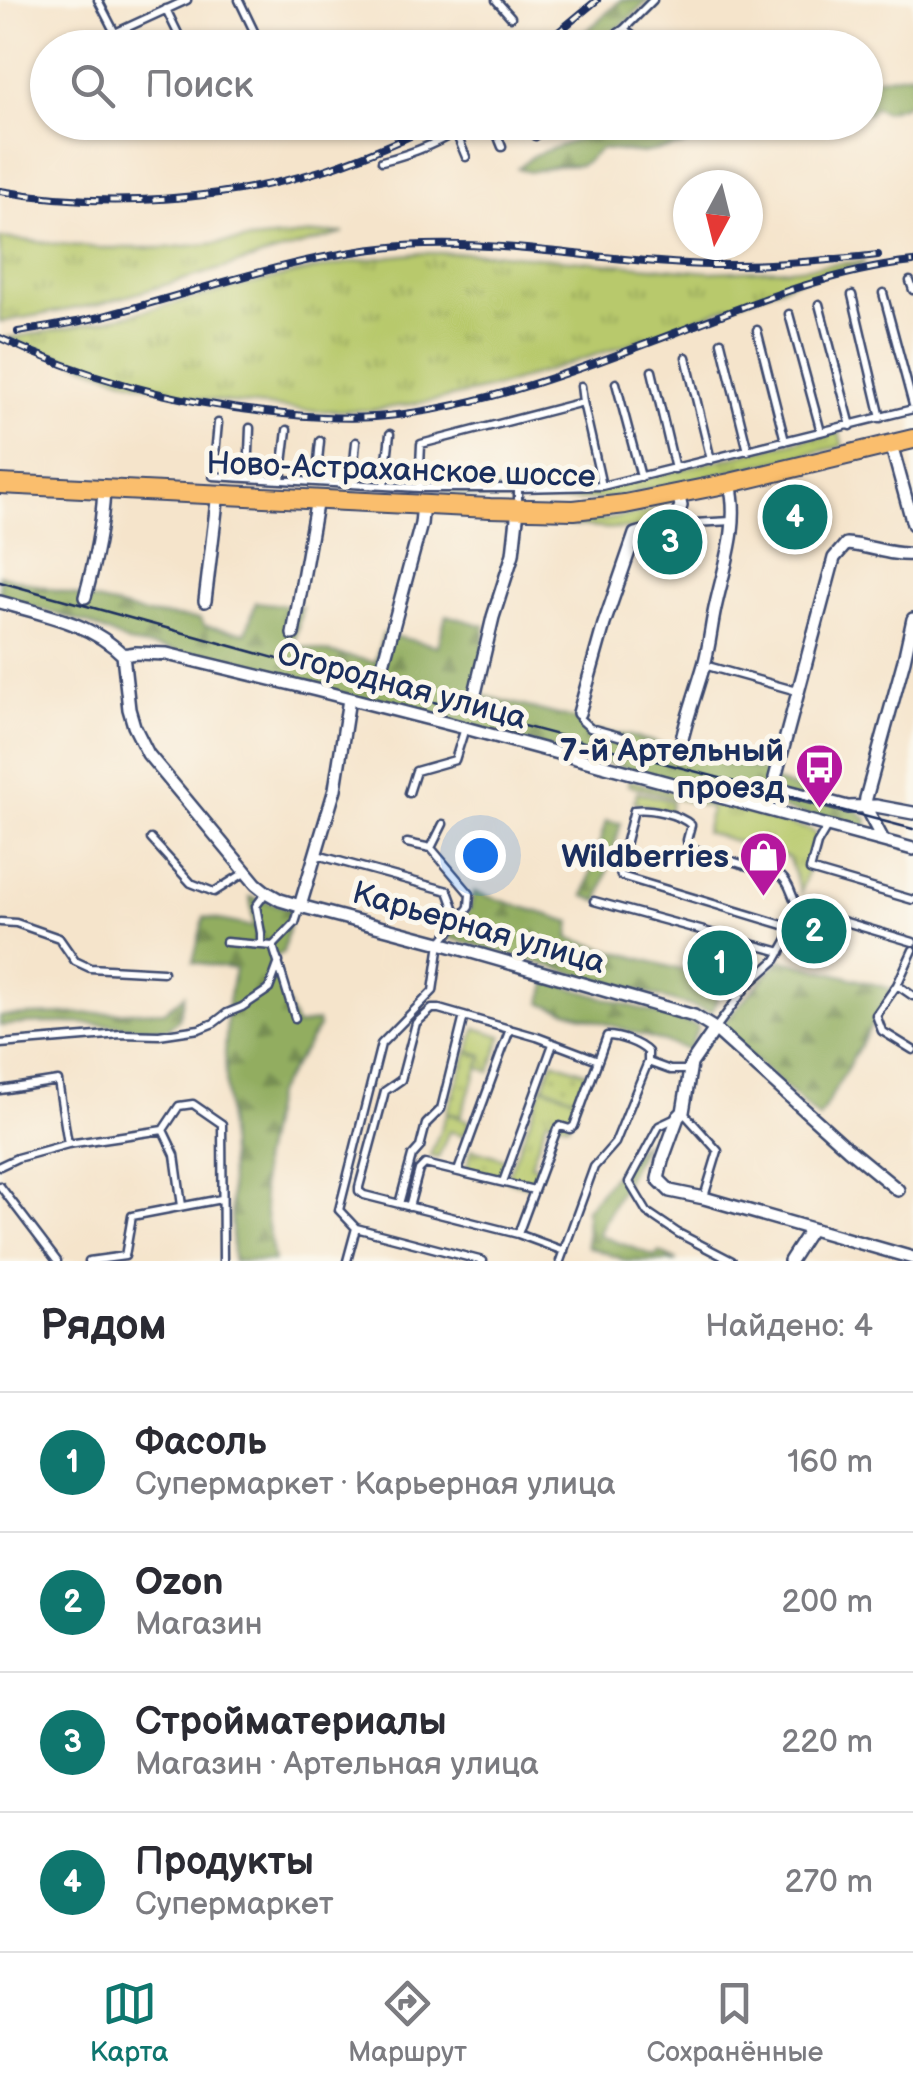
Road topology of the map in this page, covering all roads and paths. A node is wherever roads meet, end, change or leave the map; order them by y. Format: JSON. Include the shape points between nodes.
{"nodes":[{"id":1,"x":98,"y":0,"type":"edge"},
{"id":2,"x":187,"y":0,"type":"edge"},
{"id":3,"x":238,"y":0,"type":"edge"},
{"id":4,"x":496,"y":0,"type":"edge"},
{"id":5,"x":653,"y":0,"type":"edge"},
{"id":6,"x":166,"y":10,"type":"junction"},
{"id":7,"x":511,"y":17,"type":"dead end"},
{"id":8,"x":624,"y":29,"type":"edge"},
{"id":9,"x":113,"y":30,"type":"edge"},
{"id":10,"x":122,"y":30,"type":"edge"},
{"id":11,"x":176,"y":30,"type":"edge"},
{"id":12,"x":253,"y":30,"type":"edge"},
{"id":13,"x":439,"y":140,"type":"edge"},
{"id":14,"x":459,"y":140,"type":"edge"},
{"id":15,"x":499,"y":140,"type":"edge"},
{"id":16,"x":502,"y":147,"type":"dead end"},
{"id":17,"x":466,"y":157,"type":"dead end"},
{"id":18,"x":382,"y":160,"type":"dead end"},
{"id":19,"x":910,"y":280,"type":"dead end"},
{"id":20,"x":913,"y":290,"type":"edge"},
{"id":21,"x":883,"y":293,"type":"dead end"},
{"id":22,"x":852,"y":295,"type":"dead end"},
{"id":23,"x":819,"y":304,"type":"dead end"},
{"id":24,"x":789,"y":314,"type":"dead end"},
{"id":25,"x":757,"y":330,"type":"dead end"},
{"id":26,"x":721,"y":342,"type":"dead end"},
{"id":27,"x":686,"y":358,"type":"dead end"},
{"id":28,"x":652,"y":371,"type":"dead end"},
{"id":29,"x":616,"y":383,"type":"dead end"},
{"id":30,"x":582,"y":386,"type":"dead end"},
{"id":31,"x":582,"y":402,"type":"junction"},
{"id":32,"x":913,"y":407,"type":"edge"},
{"id":33,"x":881,"y":418,"type":"junction"},
{"id":34,"x":218,"y":423,"type":"dead end"},
{"id":35,"x":851,"y":426,"type":"junction"},
{"id":36,"x":250,"y":428,"type":"dead end"},
{"id":37,"x":286,"y":430,"type":"dead end"},
{"id":38,"x":821,"y":432,"type":"junction"},
{"id":39,"x":390,"y":434,"type":"dead end"},
{"id":40,"x":913,"y":439,"type":"edge"},
{"id":41,"x":320,"y":440,"type":"dead end"},
{"id":42,"x":785,"y":440,"type":"junction"},
{"id":43,"x":356,"y":442,"type":"dead end"},
{"id":44,"x":891,"y":444,"type":"junction"},
{"id":45,"x":748,"y":450,"type":"junction"},
{"id":46,"x":711,"y":460,"type":"junction"},
{"id":47,"x":676,"y":469,"type":"junction"},
{"id":48,"x":248,"y":477,"type":"junction"},
{"id":49,"x":641,"y":477,"type":"junction"},
{"id":50,"x":281,"y":480,"type":"junction"},
{"id":51,"x":352,"y":483,"type":"junction"},
{"id":52,"x":730,"y":483,"type":"junction"},
{"id":53,"x":0,"y":484,"type":"edge"},
{"id":54,"x":384,"y":486,"type":"junction"},
{"id":55,"x":602,"y":486,"type":"junction"},
{"id":56,"x":104,"y":487,"type":"junction"},
{"id":57,"x":518,"y":488,"type":"junction"},
{"id":58,"x":317,"y":490,"type":"junction"},
{"id":59,"x":678,"y":493,"type":"junction"},
{"id":60,"x":218,"y":494,"type":"junction"},
{"id":61,"x":421,"y":496,"type":"junction"},
{"id":62,"x":518,"y":509,"type":"junction"},
{"id":63,"x":733,"y":521,"type":"junction"},
{"id":64,"x":673,"y":524,"type":"junction"},
{"id":65,"x":913,"y":524,"type":"edge"},
{"id":66,"x":913,"y":554,"type":"edge"},
{"id":67,"x":84,"y":598,"type":"dead end"},
{"id":68,"x":205,"y":601,"type":"dead end"},
{"id":69,"x":0,"y":602,"type":"edge"},
{"id":70,"x":913,"y":620,"type":"edge"},
{"id":71,"x":293,"y":634,"type":"dead end"},
{"id":72,"x":123,"y":655,"type":"junction"},
{"id":73,"x":704,"y":666,"type":"junction"},
{"id":74,"x":382,"y":668,"type":"dead end"},
{"id":75,"x":798,"y":691,"type":"junction"},
{"id":76,"x":350,"y":699,"type":"junction"},
{"id":77,"x":473,"y":702,"type":"dead end"},
{"id":78,"x":580,"y":713,"type":"joint"},
{"id":79,"x":464,"y":728,"type":"junction"},
{"id":80,"x":626,"y":738,"type":"dead end"},
{"id":81,"x":682,"y":738,"type":"dead end"},
{"id":82,"x":409,"y":793,"type":"dead end"},
{"id":83,"x":865,"y":806,"type":"junction"},
{"id":84,"x":913,"y":813,"type":"edge"},
{"id":85,"x":443,"y":824,"type":"dead end"},
{"id":86,"x":827,"y":826,"type":"junction"},
{"id":87,"x":151,"y":838,"type":"dead end"},
{"id":88,"x":882,"y":840,"type":"junction"},
{"id":89,"x":407,"y":843,"type":"dead end"},
{"id":90,"x":431,"y":848,"type":"junction"},
{"id":91,"x":913,"y":849,"type":"edge"},
{"id":92,"x":316,"y":855,"type":"junction"},
{"id":93,"x":247,"y":871,"type":"junction"},
{"id":94,"x":266,"y":892,"type":"junction"},
{"id":95,"x":913,"y":900,"type":"edge"},
{"id":96,"x":594,"y":902,"type":"dead end"},
{"id":97,"x":300,"y":906,"type":"junction"},
{"id":98,"x":803,"y":912,"type":"junction"},
{"id":99,"x":459,"y":921,"type":"junction"},
{"id":100,"x":0,"y":922,"type":"edge"},
{"id":101,"x":793,"y":928,"type":"junction"},
{"id":102,"x":226,"y":942,"type":"dead end"},
{"id":103,"x":440,"y":942,"type":"junction"},
{"id":104,"x":261,"y":944,"type":"junction"},
{"id":105,"x":273,"y":946,"type":"junction"},
{"id":106,"x":913,"y":946,"type":"edge"},
{"id":107,"x":781,"y":952,"type":"junction"},
{"id":108,"x":279,"y":962,"type":"junction"},
{"id":109,"x":163,"y":972,"type":"dead end"},
{"id":110,"x":897,"y":985,"type":"junction"},
{"id":111,"x":913,"y":996,"type":"edge"},
{"id":112,"x":464,"y":1016,"type":"junction"},
{"id":113,"x":295,"y":1018,"type":"dead end"},
{"id":114,"x":510,"y":1029,"type":"junction"},
{"id":115,"x":715,"y":1029,"type":"junction"},
{"id":116,"x":0,"y":1044,"type":"edge"},
{"id":117,"x":553,"y":1044,"type":"junction"},
{"id":118,"x":913,"y":1050,"type":"edge"},
{"id":119,"x":598,"y":1060,"type":"junction"},
{"id":120,"x":648,"y":1062,"type":"junction"},
{"id":121,"x":690,"y":1070,"type":"junction"},
{"id":122,"x":0,"y":1090,"type":"edge"},
{"id":123,"x":680,"y":1115,"type":"junction"},
{"id":124,"x":164,"y":1130,"type":"junction"},
{"id":125,"x":68,"y":1144,"type":"junction"},
{"id":126,"x":0,"y":1166,"type":"edge"},
{"id":127,"x":458,"y":1171,"type":"junction"},
{"id":128,"x":503,"y":1182,"type":"junction"},
{"id":129,"x":0,"y":1186,"type":"edge"},
{"id":130,"x":534,"y":1190,"type":"junction"},
{"id":131,"x":898,"y":1190,"type":"dead end"},
{"id":132,"x":704,"y":1198,"type":"junction"},
{"id":133,"x":221,"y":1199,"type":"junction"},
{"id":134,"x":399,"y":1204,"type":"junction"},
{"id":135,"x":182,"y":1206,"type":"junction"},
{"id":136,"x":409,"y":1207,"type":"junction"},
{"id":137,"x":356,"y":1228,"type":"junction"},
{"id":138,"x":810,"y":1230,"type":"junction"},
{"id":139,"x":518,"y":1234,"type":"junction"},
{"id":140,"x":564,"y":1250,"type":"junction"},
{"id":141,"x":913,"y":1258,"type":"edge"},
{"id":142,"x":57,"y":1261,"type":"edge"},
{"id":143,"x":89,"y":1261,"type":"edge"},
{"id":144,"x":223,"y":1261,"type":"edge"},
{"id":145,"x":347,"y":1261,"type":"edge"},
{"id":146,"x":483,"y":1261,"type":"edge"},
{"id":147,"x":560,"y":1261,"type":"edge"},
{"id":148,"x":732,"y":1261,"type":"edge"},
{"id":149,"x":790,"y":1261,"type":"edge"}],
"edges":[{"from":1,"to":9,"type":"lane"},
{"from":2,"to":6,"type":"lane"},
{"from":3,"to":12,"type":"lane"},
{"from":4,"to":7,"type":"lane"},
{"from":5,"to":8,"type":"lane"},
{"from":6,"to":10,"type":"lane"},
{"from":6,"to":11,"type":"lane"},
{"from":13,"to":18,"type":"lane"},
{"from":14,"to":17,"type":"lane"},
{"from":15,"to":16,"type":"lane"},
{"from":19,"to":20,"type":"lane"},
{"from":21,"to":32,"type":"lane"},
{"from":22,"to":33,"type":"lane"},
{"from":23,"to":35,"type":"lane"},
{"from":24,"to":38,"type":"lane"},
{"from":25,"to":42,"type":"lane"},
{"from":26,"to":45,"type":"lane"},
{"from":27,"to":46,"type":"lane"},
{"from":28,"to":47,"type":"lane"},
{"from":29,"to":49,"type":"lane"},
{"from":30,"to":31,"type":"lane"},
{"from":31,"to":55,"type":"lane"},
{"from":31,"to":61,"type":"lane","via":[[421,444]]},
{"from":32,"to":33,"type":"lane"},
{"from":33,"to":35,"type":"lane"},
{"from":34,"to":48,"type":"lane","via":[[214,476]]},
{"from":35,"to":38,"type":"lane"},
{"from":36,"to":48,"type":"lane"},
{"from":37,"to":50,"type":"lane"},
{"from":38,"to":42,"type":"lane"},
{"from":39,"to":54,"type":"lane"},
{"from":40,"to":44,"type":"main road","name":"Ново-Астраханское шоссе"},
{"from":41,"to":58,"type":"lane"},
{"from":42,"to":45,"type":"lane"},
{"from":43,"to":51,"type":"lane"},
{"from":44,"to":52,"type":"main road","name":"Ново-Астраханское шоссе"},
{"from":44,"to":65,"type":"street"},
{"from":45,"to":46,"type":"lane"},
{"from":46,"to":47,"type":"lane"},
{"from":47,"to":49,"type":"lane"},
{"from":48,"to":50,"type":"lane"},
{"from":49,"to":55,"type":"lane"},
{"from":50,"to":58,"type":"lane"},
{"from":51,"to":54,"type":"lane"},
{"from":51,"to":58,"type":"lane"},
{"from":52,"to":59,"type":"main road","name":"Ново-Астраханское шоссе"},
{"from":52,"to":63,"type":"street"},
{"from":53,"to":56,"type":"main road","name":"Ново-Астраханское шоссе"},
{"from":54,"to":61,"type":"lane"},
{"from":55,"to":57,"type":"lane"},
{"from":56,"to":60,"type":"main road","name":"Ново-Астраханское шоссе"},
{"from":56,"to":67,"type":"street"},
{"from":57,"to":61,"type":"lane"},
{"from":57,"to":62,"type":"lane"},
{"from":58,"to":60,"type":"main road","name":"Ново-Астраханское шоссе"},
{"from":58,"to":61,"type":"main road","name":"Ново-Астраханское шоссе"},
{"from":58,"to":71,"type":"street"},
{"from":59,"to":62,"type":"main road","name":"Ново-Астраханское шоссе","via":[[599,508]]},
{"from":59,"to":64,"type":"street","via":[[681,506]]},
{"from":60,"to":68,"type":"street"},
{"from":61,"to":62,"type":"main road","name":"Ново-Астраханское шоссе"},
{"from":61,"to":74,"type":"street","via":[[421,524]]},
{"from":62,"to":77,"type":"street","via":[[513,554]]},
{"from":63,"to":64,"type":"lane"},
{"from":63,"to":73,"type":"street"},
{"from":64,"to":78,"type":"street","via":[[634,534]]},
{"from":66,"to":75,"type":"street","via":[[846,544],[838,551]]},
{"from":69,"to":72,"type":"street","via":[[86,630]]},
{"from":70,"to":83,"type":"street"},
{"from":72,"to":76,"type":"street","name":"Огородная улица","via":[[167,654]]},
{"from":72,"to":93,"type":"street","name":"Карьерная улица","via":[[129,709],[148,754]]},
{"from":73,"to":75,"type":"lane"},
{"from":73,"to":81,"type":"street"},
{"from":75,"to":83,"type":"street","via":[[775,778],[784,790]]},
{"from":76,"to":79,"type":"street","name":"Огородная улица"},
{"from":76,"to":92,"type":"street"},
{"from":78,"to":80,"type":"lane","via":[[590,728]]},
{"from":79,"to":82,"type":"lane","via":[[455,760],[416,771]]},
{"from":79,"to":86,"type":"street","name":"Огородная улица"},
{"from":83,"to":84,"type":"street"},
{"from":83,"to":88,"type":"street"},
{"from":85,"to":90,"type":"lane"},
{"from":86,"to":88,"type":"street","name":"Огородная улица"},
{"from":86,"to":95,"type":"lane","via":[[810,870]]},
{"from":87,"to":93,"type":"lane","via":[[191,883],[214,892]]},
{"from":88,"to":91,"type":"street","name":"Огородная улица"},
{"from":89,"to":90,"type":"lane"},
{"from":90,"to":99,"type":"lane","via":[[470,894]]},
{"from":92,"to":97,"type":"street"},
{"from":92,"to":99,"type":"lane","via":[[448,891]]},
{"from":93,"to":94,"type":"street","name":"Карьерная улица"},
{"from":94,"to":97,"type":"street","name":"Карьерная улица"},
{"from":94,"to":104,"type":"lane","via":[[256,906]]},
{"from":96,"to":107,"type":"lane"},
{"from":97,"to":103,"type":"street","name":"Карьерная улица"},
{"from":97,"to":105,"type":"lane","via":[[295,923]]},
{"from":98,"to":101,"type":"lane"},
{"from":98,"to":101,"type":"lane","via":[[782,877],[688,847],[686,819],[634,810],[621,876]]},
{"from":98,"to":106,"type":"lane"},
{"from":99,"to":103,"type":"lane"},
{"from":100,"to":109,"type":"lane","via":[[59,938],[74,961],[90,968]]},
{"from":101,"to":107,"type":"lane"},
{"from":102,"to":104,"type":"lane"},
{"from":103,"to":115,"type":"street","name":"Карьерная улица","via":[[694,1016]]},
{"from":103,"to":137,"type":"lane","via":[[433,991],[381,1044],[339,1210]]},
{"from":104,"to":105,"type":"lane"},
{"from":105,"to":108,"type":"lane"},
{"from":106,"to":110,"type":"lane"},
{"from":107,"to":115,"type":"lane"},
{"from":108,"to":113,"type":"lane"},
{"from":108,"to":116,"type":"lane","via":[[269,989],[199,1029]]},
{"from":110,"to":111,"type":"lane"},
{"from":110,"to":118,"type":"lane","via":[[876,1015],[882,1030]]},
{"from":112,"to":114,"type":"lane"},
{"from":112,"to":134,"type":"lane","via":[[441,1109],[426,1124]]},
{"from":112,"to":134,"type":"lane","via":[[436,1008],[416,1023],[401,1080],[384,1091],[359,1190]]},
{"from":114,"to":117,"type":"lane"},
{"from":114,"to":127,"type":"lane"},
{"from":115,"to":121,"type":"street"},
{"from":115,"to":131,"type":"street","name":"Карьерная улица"},
{"from":117,"to":119,"type":"lane"},
{"from":117,"to":128,"type":"lane"},
{"from":119,"to":120,"type":"lane","via":[[610,1035],[646,1049]]},
{"from":119,"to":130,"type":"lane","via":[[574,1126],[557,1129]]},
{"from":120,"to":121,"type":"lane"},
{"from":120,"to":140,"type":"lane","via":[[616,1144],[594,1166]]},
{"from":121,"to":123,"type":"street"},
{"from":122,"to":125,"type":"lane","via":[[58,1081]]},
{"from":123,"to":132,"type":"lane","via":[[718,1151]]},
{"from":123,"to":132,"type":"street","via":[[658,1179],[670,1192]]},
{"from":123,"to":148,"type":"lane","via":[[659,1126],[629,1182],[647,1212]]},
{"from":124,"to":125,"type":"lane"},
{"from":124,"to":133,"type":"lane","via":[[178,1106],[193,1104],[222,1124]]},
{"from":124,"to":135,"type":"lane"},
{"from":125,"to":126,"type":"lane"},
{"from":127,"to":128,"type":"lane"},
{"from":127,"to":136,"type":"lane","via":[[421,1165]]},
{"from":128,"to":130,"type":"lane"},
{"from":129,"to":142,"type":"lane"},
{"from":130,"to":139,"type":"lane"},
{"from":132,"to":138,"type":"street"},
{"from":133,"to":135,"type":"lane"},
{"from":133,"to":144,"type":"lane"},
{"from":134,"to":136,"type":"lane"},
{"from":135,"to":143,"type":"lane","via":[[132,1216],[125,1256]]},
{"from":136,"to":139,"type":"lane"},
{"from":137,"to":145,"type":"lane"},
{"from":137,"to":146,"type":"lane"},
{"from":138,"to":141,"type":"street"},
{"from":138,"to":149,"type":"street"},
{"from":139,"to":140,"type":"lane"},
{"from":140,"to":147,"type":"lane"}]}
